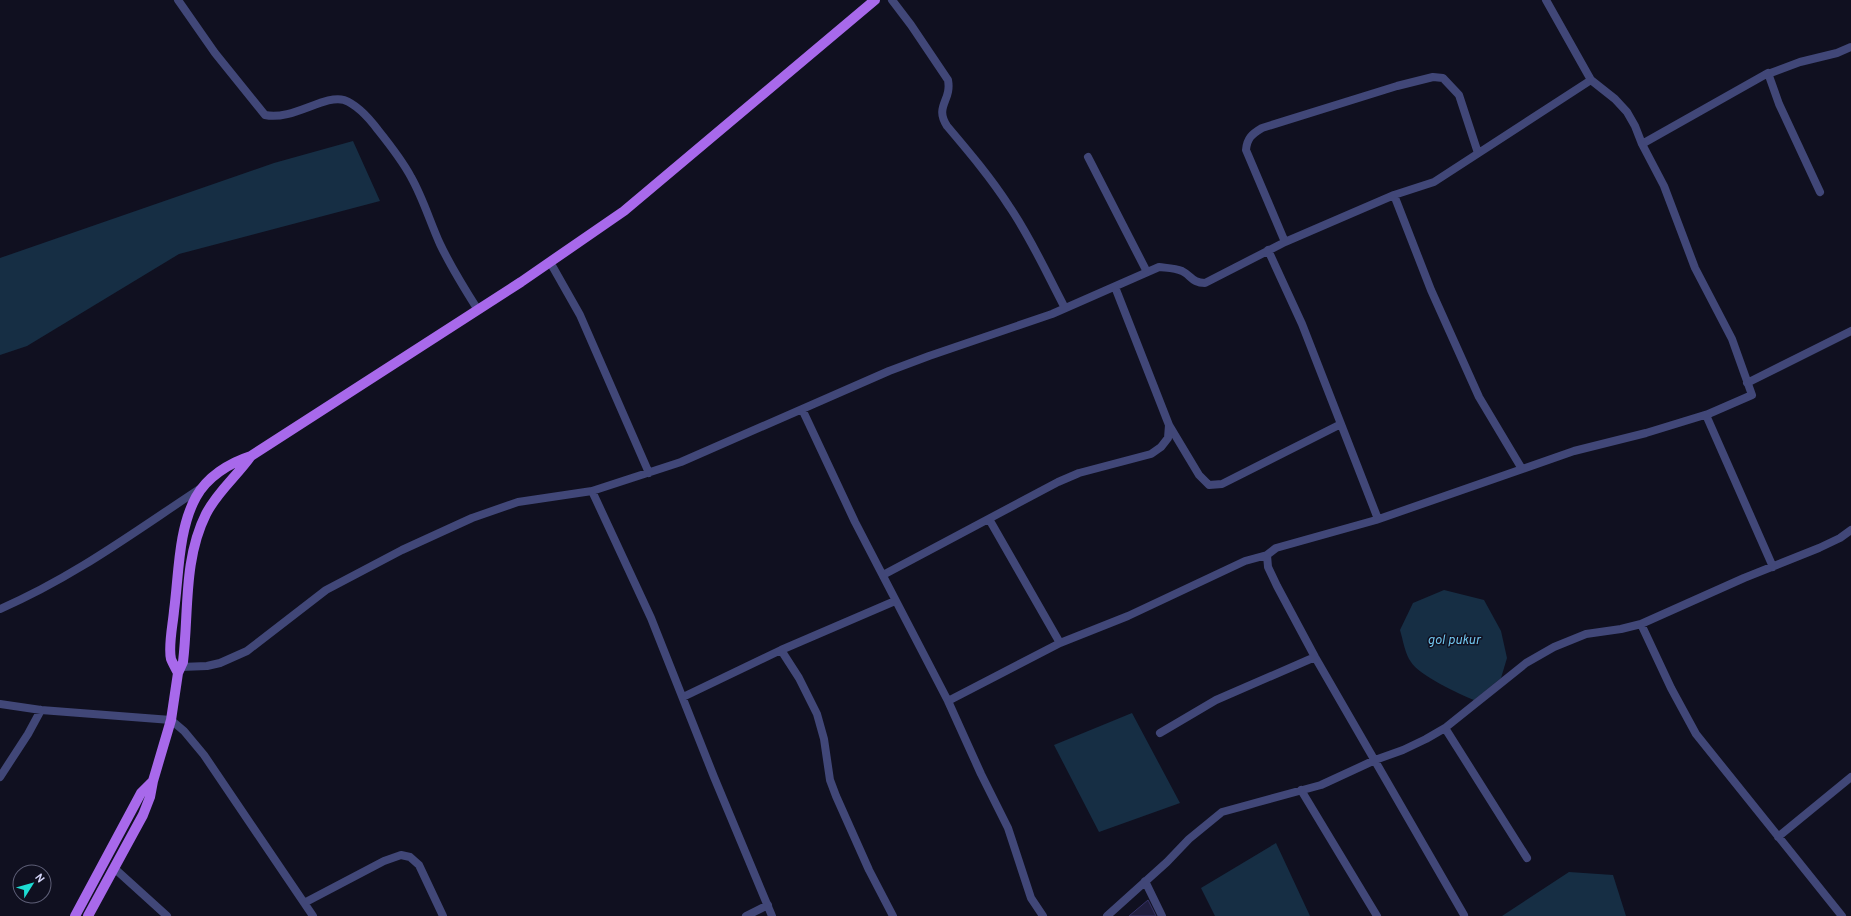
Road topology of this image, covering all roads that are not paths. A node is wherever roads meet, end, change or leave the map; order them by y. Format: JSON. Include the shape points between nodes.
{"nodes":[{"id":1,"x":178,"y":0,"type":"edge"},
{"id":2,"x":875,"y":0,"type":"edge"},
{"id":3,"x":892,"y":0,"type":"edge"},
{"id":4,"x":1546,"y":0,"type":"edge"},
{"id":5,"x":1851,"y":47,"type":"edge"},
{"id":6,"x":1768,"y":74,"type":"junction"},
{"id":7,"x":1591,"y":80,"type":"junction"},
{"id":8,"x":1642,"y":144,"type":"junction"},
{"id":9,"x":1478,"y":152,"type":"junction"},
{"id":10,"x":1088,"y":157,"type":"dead end"},
{"id":11,"x":1820,"y":192,"type":"dead end"},
{"id":12,"x":1394,"y":195,"type":"junction"},
{"id":13,"x":1285,"y":242,"type":"junction"},
{"id":14,"x":1268,"y":250,"type":"junction"},
{"id":15,"x":550,"y":262,"type":"junction"},
{"id":16,"x":1147,"y":272,"type":"junction"},
{"id":17,"x":1115,"y":287,"type":"junction"},
{"id":18,"x":1065,"y":308,"type":"junction"},
{"id":19,"x":478,"y":310,"type":"junction"},
{"id":20,"x":1851,"y":331,"type":"edge"},
{"id":21,"x":1747,"y":383,"type":"junction"},
{"id":22,"x":802,"y":409,"type":"junction"},
{"id":23,"x":1708,"y":414,"type":"junction"},
{"id":24,"x":1341,"y":424,"type":"junction"},
{"id":25,"x":1170,"y":425,"type":"junction"},
{"id":26,"x":251,"y":456,"type":"junction"},
{"id":27,"x":1522,"y":469,"type":"junction"},
{"id":28,"x":649,"y":474,"type":"junction"},
{"id":29,"x":206,"y":484,"type":"junction"},
{"id":30,"x":592,"y":491,"type":"junction"},
{"id":31,"x":990,"y":519,"type":"junction"},
{"id":32,"x":1378,"y":520,"type":"junction"},
{"id":33,"x":1851,"y":530,"type":"edge"},
{"id":34,"x":1267,"y":555,"type":"junction"},
{"id":35,"x":1773,"y":567,"type":"junction"},
{"id":36,"x":883,"y":575,"type":"junction"},
{"id":37,"x":896,"y":600,"type":"junction"},
{"id":38,"x":0,"y":609,"type":"edge"},
{"id":39,"x":1641,"y":624,"type":"junction"},
{"id":40,"x":1060,"y":643,"type":"junction"},
{"id":41,"x":781,"y":650,"type":"junction"},
{"id":42,"x":1315,"y":657,"type":"junction"},
{"id":43,"x":180,"y":670,"type":"junction"},
{"id":44,"x":683,"y":697,"type":"junction"},
{"id":45,"x":948,"y":701,"type":"junction"},
{"id":46,"x":0,"y":704,"type":"edge"},
{"id":47,"x":41,"y":710,"type":"junction"},
{"id":48,"x":171,"y":720,"type":"junction"},
{"id":49,"x":1445,"y":728,"type":"junction"},
{"id":50,"x":1160,"y":732,"type":"dead end"},
{"id":51,"x":1375,"y":760,"type":"junction"},
{"id":52,"x":0,"y":777,"type":"edge"},
{"id":53,"x":1851,"y":777,"type":"edge"},
{"id":54,"x":153,"y":781,"type":"junction"},
{"id":55,"x":1301,"y":790,"type":"junction"},
{"id":56,"x":1778,"y":837,"type":"junction"},
{"id":57,"x":1527,"y":858,"type":"dead end"},
{"id":58,"x":114,"y":868,"type":"junction"},
{"id":59,"x":1145,"y":881,"type":"junction"},
{"id":60,"x":304,"y":903,"type":"junction"},
{"id":61,"x":768,"y":905,"type":"junction"},
{"id":62,"x":1464,"y":915,"type":"dead end"},
{"id":63,"x":75,"y":916,"type":"edge"},
{"id":64,"x":88,"y":916,"type":"edge"},
{"id":65,"x":167,"y":916,"type":"edge"},
{"id":66,"x":313,"y":916,"type":"edge"},
{"id":67,"x":443,"y":916,"type":"edge"},
{"id":68,"x":746,"y":916,"type":"edge"},
{"id":69,"x":772,"y":916,"type":"edge"},
{"id":70,"x":893,"y":916,"type":"edge"},
{"id":71,"x":1043,"y":916,"type":"edge"},
{"id":72,"x":1107,"y":916,"type":"edge"},
{"id":73,"x":1162,"y":916,"type":"edge"},
{"id":74,"x":1377,"y":916,"type":"edge"},
{"id":75,"x":1842,"y":916,"type":"edge"}],
"edges":[{"from":1,"to":19,"type":"street","via":[[215,53],[265,115],[275,118],[328,101],[343,100],[359,109],[370,120],[401,159],[412,178],[451,266]]},
{"from":2,"to":15,"type":"main road","via":[[624,211]]},
{"from":3,"to":18,"type":"street","via":[[948,80],[950,89],[941,112],[947,126],[993,182],[1026,232]]},
{"from":4,"to":7,"type":"street"},
{"from":5,"to":6,"type":"street"},
{"from":6,"to":8,"type":"street"},
{"from":6,"to":11,"type":"street","via":[[1779,104]]},
{"from":7,"to":8,"type":"street","via":[[1615,98],[1627,112]]},
{"from":7,"to":9,"type":"street"},
{"from":8,"to":21,"type":"street","via":[[1664,186],[1695,268],[1732,339]]},
{"from":9,"to":12,"type":"street","via":[[1434,182]]},
{"from":9,"to":13,"type":"street","via":[[1459,95],[1443,78],[1433,77],[1402,85],[1262,128],[1247,141],[1246,150]]},
{"from":10,"to":16,"type":"street"},
{"from":12,"to":13,"type":"street"},
{"from":12,"to":27,"type":"street","via":[[1431,290],[1479,397]]},
{"from":13,"to":14,"type":"street"},
{"from":14,"to":16,"type":"street","via":[[1205,283],[1192,280],[1184,272],[1172,268],[1159,267]]},
{"from":14,"to":24,"type":"street","via":[[1302,324]]},
{"from":15,"to":19,"type":"main road"},
{"from":15,"to":28,"type":"street","via":[[580,315]]},
{"from":16,"to":17,"type":"street"},
{"from":17,"to":18,"type":"street"},
{"from":17,"to":25,"type":"street"},
{"from":18,"to":22,"type":"street","via":[[929,356]]},
{"from":19,"to":26,"type":"main road"},
{"from":20,"to":21,"type":"street"},
{"from":21,"to":23,"type":"street","via":[[1752,395]]},
{"from":22,"to":28,"type":"street"},
{"from":22,"to":36,"type":"street","via":[[854,522]]},
{"from":23,"to":27,"type":"street"},
{"from":23,"to":35,"type":"street","via":[[1706,415]]},
{"from":24,"to":25,"type":"street","via":[[1222,484],[1209,485],[1199,475]]},
{"from":24,"to":32,"type":"street"},
{"from":25,"to":31,"type":"street","via":[[1168,438],[1151,454],[1058,482]]},
{"from":26,"to":29,"type":"main road","via":[[232,462]]},
{"from":26,"to":43,"type":"main road","via":[[206,514],[196,538],[187,605],[185,648]]},
{"from":27,"to":32,"type":"street"},
{"from":28,"to":30,"type":"street"},
{"from":29,"to":38,"type":"street","via":[[86,565],[32,595]]},
{"from":29,"to":43,"type":"main road","via":[[196,496],[189,512],[183,540],[171,638],[171,659]]},
{"from":30,"to":43,"type":"street","via":[[518,502],[472,518],[402,550],[326,590],[247,651],[220,663]]},
{"from":30,"to":44,"type":"street","via":[[651,618]]},
{"from":31,"to":36,"type":"street"},
{"from":31,"to":40,"type":"street"},
{"from":32,"to":34,"type":"street","via":[[1276,548]]},
{"from":33,"to":35,"type":"street","via":[[1819,548]]},
{"from":34,"to":40,"type":"street","via":[[1245,560],[1128,616]]},
{"from":34,"to":42,"type":"street","via":[[1268,567]]},
{"from":35,"to":39,"type":"street"},
{"from":36,"to":37,"type":"street"},
{"from":37,"to":41,"type":"street"},
{"from":37,"to":45,"type":"street"},
{"from":39,"to":49,"type":"street","via":[[1586,634],[1554,647],[1526,663]]},
{"from":39,"to":56,"type":"street","via":[[1696,734]]},
{"from":40,"to":45,"type":"street"},
{"from":41,"to":44,"type":"street"},
{"from":41,"to":70,"type":"street","via":[[817,714],[830,780],[836,796]]},
{"from":42,"to":50,"type":"street","via":[[1216,700]]},
{"from":42,"to":51,"type":"street"},
{"from":43,"to":48,"type":"main road"},
{"from":44,"to":61,"type":"street"},
{"from":45,"to":71,"type":"street","via":[[1008,828],[1031,898]]},
{"from":46,"to":47,"type":"street"},
{"from":47,"to":48,"type":"street"},
{"from":47,"to":52,"type":"street"},
{"from":48,"to":54,"type":"main road"},
{"from":48,"to":60,"type":"street","via":[[204,755]]},
{"from":49,"to":51,"type":"street","via":[[1426,740]]},
{"from":49,"to":57,"type":"street"},
{"from":51,"to":55,"type":"street","via":[[1339,778]]},
{"from":51,"to":62,"type":"street"},
{"from":53,"to":56,"type":"street"},
{"from":54,"to":58,"type":"main road","via":[[143,814]]},
{"from":54,"to":63,"type":"main road","via":[[141,793]]},
{"from":55,"to":59,"type":"street","via":[[1222,812]]},
{"from":55,"to":74,"type":"street"},
{"from":56,"to":75,"type":"street"},
{"from":58,"to":64,"type":"main road"},
{"from":58,"to":65,"type":"street"},
{"from":59,"to":72,"type":"street"},
{"from":59,"to":73,"type":"street"},
{"from":60,"to":66,"type":"street"},
{"from":60,"to":67,"type":"street","via":[[384,861],[401,855],[410,857],[419,865]]},
{"from":61,"to":68,"type":"street"},
{"from":61,"to":69,"type":"street"}]}
